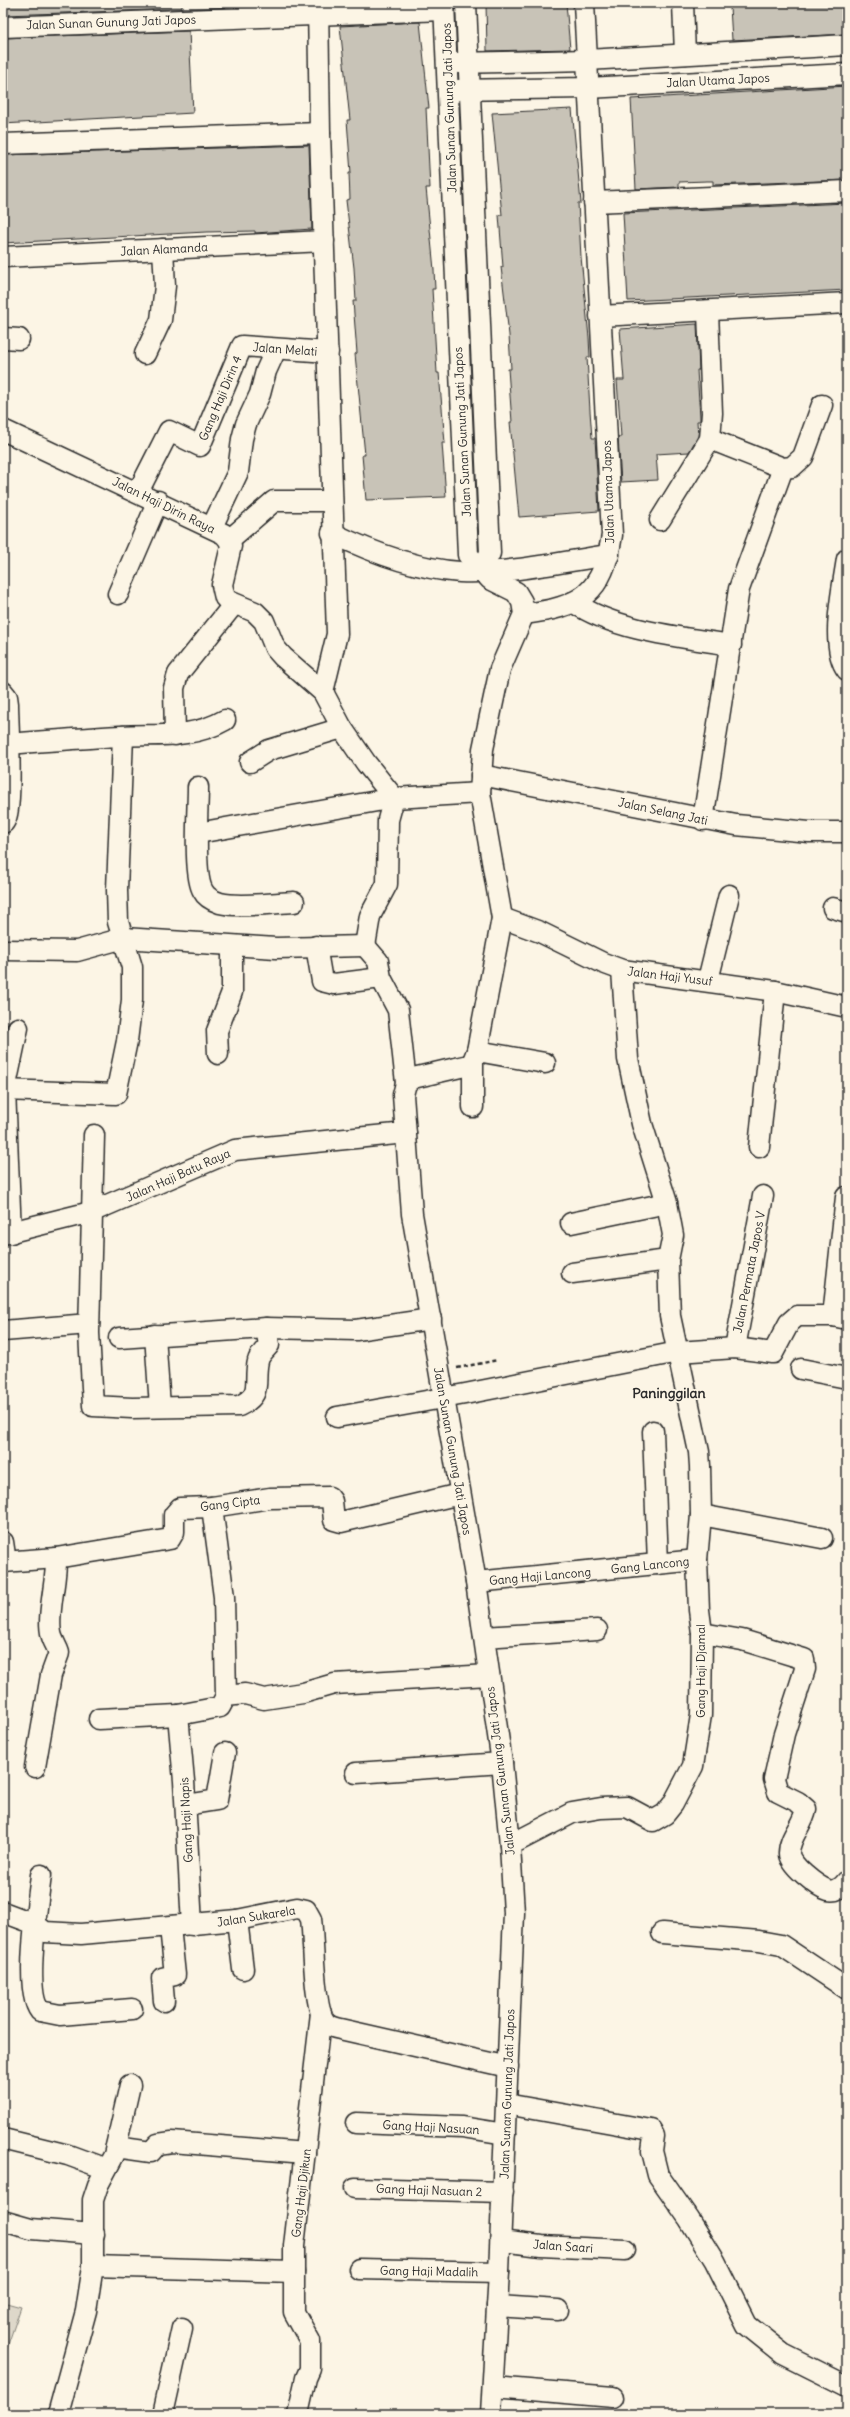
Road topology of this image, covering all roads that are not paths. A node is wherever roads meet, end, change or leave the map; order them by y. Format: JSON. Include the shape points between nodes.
{"nodes":[{"id":1,"x":584,"y":3,"type":"edge"},
{"id":2,"x":683,"y":3,"type":"edge"},
{"id":3,"x":444,"y":6,"type":"edge"},
{"id":4,"x":467,"y":6,"type":"edge"},
{"id":5,"x":318,"y":8,"type":"edge"},
{"id":6,"x":199,"y":11,"type":"edge"},
{"id":7,"x":3,"y":26,"type":"edge"},
{"id":8,"x":847,"y":45,"type":"edge"},
{"id":9,"x":685,"y":54,"type":"junction"},
{"id":10,"x":586,"y":60,"type":"junction"},
{"id":11,"x":469,"y":62,"type":"junction"},
{"id":12,"x":448,"y":63,"type":"junction"},
{"id":13,"x":847,"y":74,"type":"edge"},
{"id":14,"x":588,"y":88,"type":"junction"},
{"id":15,"x":470,"y":89,"type":"junction"},
{"id":16,"x":448,"y":90,"type":"junction"},
{"id":17,"x":320,"y":133,"type":"junction"},
{"id":18,"x":3,"y":144,"type":"edge"},
{"id":19,"x":847,"y":191,"type":"edge"},
{"id":20,"x":594,"y":202,"type":"junction"},
{"id":21,"x":324,"y":241,"type":"junction"},
{"id":22,"x":163,"y":249,"type":"junction"},
{"id":23,"x":3,"y":257,"type":"edge"},
{"id":24,"x":847,"y":303,"type":"edge"},
{"id":25,"x":708,"y":312,"type":"junction"},
{"id":26,"x":600,"y":316,"type":"junction"},
{"id":27,"x":456,"y":324,"type":"junction"},
{"id":28,"x":481,"y":324,"type":"junction"},
{"id":29,"x":242,"y":346,"type":"joint"},
{"id":30,"x":276,"y":349,"type":"junction"},
{"id":31,"x":328,"y":352,"type":"junction"},
{"id":32,"x":145,"y":354,"type":"dead end"},
{"id":33,"x":822,"y":405,"type":"dead end"},
{"id":34,"x":3,"y":430,"type":"edge"},
{"id":35,"x":710,"y":439,"type":"junction"},
{"id":36,"x":783,"y":468,"type":"junction"},
{"id":37,"x":486,"y":477,"type":"junction"},
{"id":38,"x":464,"y":478,"type":"junction"},
{"id":39,"x":138,"y":492,"type":"junction"},
{"id":40,"x":158,"y":501,"type":"junction"},
{"id":41,"x":331,"y":501,"type":"junction"},
{"id":42,"x":660,"y":520,"type":"dead end"},
{"id":43,"x":212,"y":527,"type":"junction"},
{"id":44,"x":332,"y":534,"type":"junction"},
{"id":45,"x":229,"y":540,"type":"junction"},
{"id":46,"x":609,"y":555,"type":"junction"},
{"id":47,"x":847,"y":559,"type":"edge"},
{"id":48,"x":481,"y":571,"type":"junction"},
{"id":49,"x":118,"y":594,"type":"dead end"},
{"id":50,"x":573,"y":602,"type":"junction"},
{"id":51,"x":234,"y":604,"type":"junction"},
{"id":52,"x":524,"y":614,"type":"junction"},
{"id":53,"x":731,"y":645,"type":"junction"},
{"id":54,"x":847,"y":670,"type":"edge"},
{"id":55,"x":3,"y":692,"type":"edge"},
{"id":56,"x":323,"y":692,"type":"junction"},
{"id":57,"x":225,"y":720,"type":"dead end"},
{"id":58,"x":342,"y":728,"type":"junction"},
{"id":59,"x":175,"y":735,"type":"junction"},
{"id":60,"x":123,"y":736,"type":"junction"},
{"id":61,"x":9,"y":744,"type":"junction"},
{"id":62,"x":250,"y":762,"type":"dead end"},
{"id":63,"x":481,"y":784,"type":"junction"},
{"id":64,"x":198,"y":787,"type":"dead end"},
{"id":65,"x":394,"y":798,"type":"junction"},
{"id":66,"x":703,"y":820,"type":"junction"},
{"id":67,"x":3,"y":824,"type":"edge"},
{"id":68,"x":847,"y":832,"type":"edge"},
{"id":69,"x":198,"y":833,"type":"junction"},
{"id":70,"x":729,"y":895,"type":"dead end"},
{"id":71,"x":294,"y":902,"type":"dead end"},
{"id":72,"x":502,"y":918,"type":"junction"},
{"id":73,"x":124,"y":938,"type":"junction"},
{"id":74,"x":232,"y":946,"type":"junction"},
{"id":75,"x":316,"y":946,"type":"junction"},
{"id":76,"x":365,"y":946,"type":"junction"},
{"id":77,"x":3,"y":950,"type":"edge"},
{"id":78,"x":622,"y":970,"type":"junction"},
{"id":79,"x":381,"y":978,"type":"junction"},
{"id":80,"x":708,"y":980,"type":"junction"},
{"id":81,"x":775,"y":991,"type":"junction"},
{"id":82,"x":847,"y":1007,"type":"edge"},
{"id":83,"x":18,"y":1028,"type":"dead end"},
{"id":84,"x":218,"y":1054,"type":"dead end"},
{"id":85,"x":475,"y":1056,"type":"junction"},
{"id":86,"x":545,"y":1063,"type":"dead end"},
{"id":87,"x":406,"y":1083,"type":"junction"},
{"id":88,"x":4,"y":1090,"type":"edge"},
{"id":89,"x":473,"y":1107,"type":"dead end"},
{"id":90,"x":406,"y":1133,"type":"junction"},
{"id":91,"x":94,"y":1135,"type":"dead end"},
{"id":92,"x":759,"y":1147,"type":"dead end"},
{"id":93,"x":763,"y":1196,"type":"dead end"},
{"id":94,"x":846,"y":1197,"type":"edge"},
{"id":95,"x":667,"y":1203,"type":"junction"},
{"id":96,"x":91,"y":1212,"type":"junction"},
{"id":97,"x":571,"y":1223,"type":"dead end"},
{"id":98,"x":7,"y":1234,"type":"edge"},
{"id":99,"x":668,"y":1260,"type":"junction"},
{"id":100,"x":572,"y":1273,"type":"dead end"},
{"id":101,"x":840,"y":1317,"type":"edge"},
{"id":102,"x":431,"y":1319,"type":"junction"},
{"id":103,"x":89,"y":1324,"type":"junction"},
{"id":104,"x":266,"y":1328,"type":"junction"},
{"id":105,"x":3,"y":1331,"type":"edge"},
{"id":106,"x":155,"y":1335,"type":"junction"},
{"id":107,"x":119,"y":1338,"type":"dead end"},
{"id":108,"x":735,"y":1348,"type":"junction"},
{"id":109,"x":678,"y":1352,"type":"junction"},
{"id":110,"x":801,"y":1369,"type":"dead end"},
{"id":111,"x":847,"y":1378,"type":"edge"},
{"id":112,"x":443,"y":1398,"type":"junction"},
{"id":113,"x":160,"y":1408,"type":"junction"},
{"id":114,"x":337,"y":1416,"type":"dead end"},
{"id":115,"x":653,"y":1431,"type":"dead end"},
{"id":116,"x":460,"y":1494,"type":"junction"},
{"id":117,"x":212,"y":1507,"type":"junction"},
{"id":118,"x":701,"y":1515,"type":"junction"},
{"id":119,"x":822,"y":1538,"type":"dead end"},
{"id":120,"x":3,"y":1542,"type":"edge"},
{"id":121,"x":56,"y":1558,"type":"junction"},
{"id":122,"x":697,"y":1560,"type":"junction"},
{"id":123,"x":4,"y":1562,"type":"edge"},
{"id":124,"x":658,"y":1564,"type":"junction"},
{"id":125,"x":604,"y":1570,"type":"joint"},
{"id":126,"x":476,"y":1582,"type":"junction"},
{"id":127,"x":598,"y":1630,"type":"dead end"},
{"id":128,"x":702,"y":1633,"type":"junction"},
{"id":129,"x":484,"y":1637,"type":"junction"},
{"id":130,"x":489,"y":1675,"type":"junction"},
{"id":131,"x":226,"y":1696,"type":"junction"},
{"id":132,"x":178,"y":1715,"type":"junction"},
{"id":133,"x":99,"y":1719,"type":"dead end"},
{"id":134,"x":225,"y":1753,"type":"dead end"},
{"id":135,"x":502,"y":1763,"type":"junction"},
{"id":136,"x":35,"y":1767,"type":"dead end"},
{"id":137,"x":356,"y":1773,"type":"dead end"},
{"id":138,"x":186,"y":1805,"type":"junction"},
{"id":139,"x":510,"y":1845,"type":"junction"},
{"id":140,"x":41,"y":1875,"type":"dead end"},
{"id":141,"x":847,"y":1881,"type":"edge"},
{"id":142,"x":3,"y":1912,"type":"edge"},
{"id":143,"x":237,"y":1920,"type":"junction"},
{"id":144,"x":35,"y":1924,"type":"junction"},
{"id":145,"x":192,"y":1925,"type":"junction"},
{"id":146,"x":170,"y":1927,"type":"junction"},
{"id":147,"x":662,"y":1933,"type":"dead end"},
{"id":148,"x":243,"y":1969,"type":"dead end"},
{"id":149,"x":847,"y":1989,"type":"edge"},
{"id":150,"x":164,"y":2001,"type":"dead end"},
{"id":151,"x":132,"y":2009,"type":"dead end"},
{"id":152,"x":321,"y":2013,"type":"junction"},
{"id":153,"x":508,"y":2066,"type":"junction"},
{"id":154,"x":130,"y":2086,"type":"dead end"},
{"id":155,"x":506,"y":2104,"type":"junction"},
{"id":156,"x":356,"y":2123,"type":"dead end"},
{"id":157,"x":505,"y":2134,"type":"junction"},
{"id":158,"x":3,"y":2139,"type":"edge"},
{"id":159,"x":116,"y":2147,"type":"junction"},
{"id":160,"x":305,"y":2153,"type":"junction"},
{"id":161,"x":106,"y":2169,"type":"junction"},
{"id":162,"x":355,"y":2188,"type":"dead end"},
{"id":163,"x":503,"y":2192,"type":"junction"},
{"id":164,"x":3,"y":2221,"type":"edge"},
{"id":165,"x":94,"y":2234,"type":"junction"},
{"id":166,"x":501,"y":2241,"type":"junction"},
{"id":167,"x":625,"y":2250,"type":"dead end"},
{"id":168,"x":93,"y":2266,"type":"junction"},
{"id":169,"x":359,"y":2269,"type":"dead end"},
{"id":170,"x":294,"y":2272,"type":"junction"},
{"id":171,"x":500,"y":2272,"type":"junction"},
{"id":172,"x":497,"y":2306,"type":"junction"},
{"id":173,"x":558,"y":2310,"type":"dead end"},
{"id":174,"x":182,"y":2328,"type":"dead end"},
{"id":175,"x":847,"y":2386,"type":"edge"},
{"id":176,"x":494,"y":2387,"type":"junction"},
{"id":177,"x":613,"y":2397,"type":"dead end"},
{"id":178,"x":58,"y":2414,"type":"edge"},
{"id":179,"x":164,"y":2414,"type":"edge"},
{"id":180,"x":298,"y":2414,"type":"edge"},
{"id":181,"x":491,"y":2414,"type":"edge"}],
"edges":[{"from":1,"to":10,"type":"street"},
{"from":2,"to":9,"type":"street"},
{"from":3,"to":5,"type":"street","name":"Jalan Sunan Gunung Jati Japos"},
{"from":3,"to":12,"type":"street","name":"Jalan Sunan Gunung Jati Japos"},
{"from":4,"to":11,"type":"street","name":"Jalan Sunan Gunung Jati Japos"},
{"from":5,"to":6,"type":"street","name":"Jalan Sunan Gunung Jati Japos"},
{"from":5,"to":17,"type":"street"},
{"from":6,"to":7,"type":"street","name":"Jalan Sunan Gunung Jati Japos"},
{"from":8,"to":9,"type":"street"},
{"from":9,"to":10,"type":"street"},
{"from":10,"to":11,"type":"street"},
{"from":10,"to":14,"type":"street"},
{"from":11,"to":12,"type":"street"},
{"from":11,"to":15,"type":"street","name":"Jalan Sunan Gunung Jati Japos"},
{"from":12,"to":16,"type":"street","name":"Jalan Sunan Gunung Jati Japos"},
{"from":13,"to":14,"type":"street","name":"Jalan Utama Japos"},
{"from":14,"to":15,"type":"street","name":"Jalan Utama Japos"},
{"from":14,"to":20,"type":"street","name":"Jalan Utama Japos"},
{"from":15,"to":16,"type":"street","name":"Jalan Utama Japos"},
{"from":15,"to":28,"type":"street","name":"Jalan Sunan Gunung Jati Japos"},
{"from":16,"to":27,"type":"street","name":"Jalan Sunan Gunung Jati Japos"},
{"from":17,"to":18,"type":"street"},
{"from":17,"to":21,"type":"street"},
{"from":19,"to":20,"type":"street"},
{"from":20,"to":26,"type":"street","name":"Jalan Utama Japos"},
{"from":21,"to":22,"type":"street","name":"Jalan Alamanda"},
{"from":21,"to":31,"type":"street"},
{"from":22,"to":23,"type":"street","name":"Jalan Alamanda"},
{"from":22,"to":32,"type":"street","via":[[165,286],[161,320]]},
{"from":24,"to":25,"type":"street"},
{"from":25,"to":26,"type":"street"},
{"from":25,"to":35,"type":"street","via":[[712,413]]},
{"from":26,"to":46,"type":"street","name":"Jalan Utama Japos","via":[[612,535]]},
{"from":27,"to":28,"type":"street"},
{"from":27,"to":38,"type":"street","name":"Jalan Sunan Gunung Jati Japos"},
{"from":28,"to":37,"type":"street","name":"Jalan Sunan Gunung Jati Japos"},
{"from":29,"to":30,"type":"street","name":"Jalan Melati"},
{"from":29,"to":39,"type":"street","name":"Gang Haji Dirin 4","via":[[200,446],[169,431]]},
{"from":30,"to":31,"type":"street","name":"Jalan Melati"},
{"from":30,"to":43,"type":"street","via":[[246,424],[238,472]]},
{"from":31,"to":41,"type":"street"},
{"from":33,"to":36,"type":"street","via":[[803,457],[792,467]]},
{"from":34,"to":39,"type":"street","name":"Jalan Haji Dirin Raya"},
{"from":35,"to":36,"type":"street"},
{"from":35,"to":42,"type":"street"},
{"from":36,"to":53,"type":"street","via":[[739,589]]},
{"from":37,"to":38,"type":"street"},
{"from":37,"to":48,"type":"street","name":"Jalan Sunan Gunung Jati Japos","via":[[490,554]]},
{"from":38,"to":48,"type":"street","name":"Jalan Sunan Gunung Jati Japos","via":[[468,556]]},
{"from":39,"to":40,"type":"street","name":"Jalan Haji Dirin Raya"},
{"from":40,"to":43,"type":"street","name":"Jalan Haji Dirin Raya"},
{"from":40,"to":49,"type":"street"},
{"from":41,"to":44,"type":"street"},
{"from":41,"to":45,"type":"street","via":[[274,501]]},
{"from":43,"to":45,"type":"street","name":"Jalan Haji Dirin Raya"},
{"from":44,"to":48,"type":"street","via":[[360,547],[435,569]]},
{"from":44,"to":56,"type":"street","via":[[337,634]]},
{"from":45,"to":51,"type":"street","name":"Jalan Haji Dirin Raya","via":[[230,553],[222,585],[225,598]]},
{"from":46,"to":48,"type":"street"},
{"from":46,"to":50,"type":"street","name":"Jalan Utama Japos","via":[[593,588]]},
{"from":47,"to":54,"type":"street","via":[[838,621],[840,649],[843,665]]},
{"from":48,"to":52,"type":"street","name":"Jalan Sunan Gunung Jati Japos","via":[[490,579],[516,592],[522,602]]},
{"from":50,"to":52,"type":"street","name":"Jalan Utama Japos","via":[[550,611]]},
{"from":50,"to":53,"type":"street","via":[[587,612],[652,632]]},
{"from":51,"to":56,"type":"street","via":[[255,612],[270,632],[275,648]]},
{"from":51,"to":59,"type":"street","via":[[178,674],[174,688]]},
{"from":52,"to":63,"type":"street","via":[[500,669],[483,749]]},
{"from":53,"to":66,"type":"street"},
{"from":55,"to":61,"type":"street","via":[[7,696],[8,704]]},
{"from":56,"to":58,"type":"street"},
{"from":57,"to":59,"type":"street","via":[[198,732]]},
{"from":58,"to":62,"type":"street","via":[[269,750]]},
{"from":58,"to":65,"type":"street"},
{"from":59,"to":60,"type":"street"},
{"from":60,"to":61,"type":"street"},
{"from":60,"to":73,"type":"street","via":[[117,890],[118,922]]},
{"from":61,"to":67,"type":"street","via":[[9,801]]},
{"from":63,"to":65,"type":"street"},
{"from":63,"to":66,"type":"street","name":"Jalan Selang Jati"},
{"from":63,"to":72,"type":"street"},
{"from":64,"to":69,"type":"street"},
{"from":65,"to":69,"type":"street"},
{"from":65,"to":76,"type":"street","via":[[388,820],[387,884],[370,916]]},
{"from":66,"to":68,"type":"street","name":"Jalan Selang Jati","via":[[801,831]]},
{"from":69,"to":71,"type":"street","via":[[200,884],[203,893],[211,899],[228,904]]},
{"from":70,"to":80,"type":"street"},
{"from":72,"to":78,"type":"street","name":"Jalan Haji Yusuf","via":[[540,932]]},
{"from":72,"to":85,"type":"street"},
{"from":73,"to":74,"type":"street"},
{"from":73,"to":77,"type":"street","via":[[77,951]]},
{"from":73,"to":88,"type":"street","via":[[132,967],[132,1000],[116,1094]]},
{"from":74,"to":75,"type":"street"},
{"from":74,"to":84,"type":"street","via":[[232,992],[217,1031]]},
{"from":75,"to":76,"type":"street"},
{"from":75,"to":79,"type":"street","via":[[322,981],[334,984]]},
{"from":76,"to":79,"type":"street","name":"Jalan Sunan Gunung Jati Japos","via":[[378,961]]},
{"from":78,"to":80,"type":"street","name":"Jalan Haji Yusuf"},
{"from":78,"to":95,"type":"street","name":"Gang Haji Djamal","via":[[628,1059],[642,1124]]},
{"from":79,"to":87,"type":"street","name":"Jalan Sunan Gunung Jati Japos","via":[[398,1010]]},
{"from":80,"to":81,"type":"street","name":"Jalan Haji Yusuf"},
{"from":81,"to":82,"type":"street","name":"Jalan Haji Yusuf"},
{"from":81,"to":92,"type":"street"},
{"from":83,"to":88,"type":"street"},
{"from":85,"to":86,"type":"street"},
{"from":85,"to":87,"type":"street","via":[[459,1068],[420,1076]]},
{"from":85,"to":89,"type":"street"},
{"from":87,"to":90,"type":"street","name":"Jalan Sunan Gunung Jati Japos","via":[[403,1095]]},
{"from":88,"to":98,"type":"street"},
{"from":90,"to":96,"type":"street","name":"Jalan Haji Batu Raya","via":[[236,1150]]},
{"from":90,"to":102,"type":"street","name":"Jalan Sunan Gunung Jati Japos","via":[[412,1214]]},
{"from":91,"to":96,"type":"street"},
{"from":93,"to":108,"type":"street","name":"Jalan Permata Japos V"},
{"from":94,"to":101,"type":"street"},
{"from":95,"to":97,"type":"street"},
{"from":95,"to":99,"type":"street","name":"Gang Haji Djamal","via":[[673,1235]]},
{"from":96,"to":98,"type":"street","name":"Jalan Haji Batu Raya"},
{"from":96,"to":103,"type":"street"},
{"from":99,"to":100,"type":"street"},
{"from":99,"to":109,"type":"street","name":"Gang Haji Djamal","via":[[670,1316]]},
{"from":101,"to":108,"type":"street","via":[[797,1316],[789,1323],[773,1352]]},
{"from":102,"to":104,"type":"street","via":[[356,1330]]},
{"from":102,"to":112,"type":"street","name":"Jalan Sunan Gunung Jati Japos"},
{"from":103,"to":105,"type":"street"},
{"from":103,"to":113,"type":"street","via":[[93,1406]]},
{"from":104,"to":106,"type":"street"},
{"from":104,"to":113,"type":"street","via":[[269,1345],[258,1359],[256,1391],[250,1400],[239,1406]]},
{"from":106,"to":107,"type":"street"},
{"from":106,"to":113,"type":"street"},
{"from":108,"to":109,"type":"street"},
{"from":109,"to":112,"type":"street"},
{"from":109,"to":118,"type":"street","name":"Gang Haji Djamal","via":[[699,1452]]},
{"from":110,"to":111,"type":"street"},
{"from":112,"to":114,"type":"street"},
{"from":112,"to":116,"type":"street","name":"Jalan Sunan Gunung Jati Japos"},
{"from":115,"to":124,"type":"street"},
{"from":116,"to":117,"type":"street","name":"Gang Cipta","via":[[341,1522],[334,1520],[332,1501],[329,1497],[270,1498]]},
{"from":116,"to":126,"type":"street","name":"Jalan Sunan Gunung Jati Japos"},
{"from":117,"to":121,"type":"street","name":"Gang Cipta","via":[[180,1508],[174,1515],[174,1532],[170,1539]]},
{"from":117,"to":131,"type":"street","via":[[224,1597]]},
{"from":118,"to":119,"type":"street"},
{"from":118,"to":122,"type":"street","name":"Gang Haji Djamal"},
{"from":120,"to":123,"type":"street"},
{"from":121,"to":123,"type":"street","name":"Gang Cipta"},
{"from":121,"to":136,"type":"street","via":[[57,1576],[50,1624],[59,1653],[52,1675]]},
{"from":122,"to":124,"type":"street","name":"Gang Lancong"},
{"from":122,"to":128,"type":"street","name":"Gang Haji Djamal"},
{"from":124,"to":125,"type":"street","name":"Gang Lancong"},
{"from":125,"to":126,"type":"street","name":"Gang Haji Lancong"},
{"from":126,"to":129,"type":"street","name":"Jalan Sunan Gunung Jati Japos"},
{"from":127,"to":129,"type":"street"},
{"from":128,"to":139,"type":"street","name":"Gang Haji Djamal","via":[[701,1715],[693,1766],[665,1814],[653,1821],[626,1807],[572,1813]]},
{"from":128,"to":141,"type":"street","via":[[742,1640],[804,1659],[805,1669],[784,1734],[774,1779],[778,1792],[806,1809],[804,1819],[790,1843],[788,1854],[801,1871],[829,1890],[839,1889]]},
{"from":129,"to":130,"type":"street","name":"Jalan Sunan Gunung Jati Japos"},
{"from":130,"to":131,"type":"street","via":[[334,1684],[303,1693],[264,1699],[245,1694]]},
{"from":130,"to":135,"type":"street","name":"Jalan Sunan Gunung Jati Japos"},
{"from":131,"to":132,"type":"street","via":[[220,1707]]},
{"from":132,"to":133,"type":"street"},
{"from":132,"to":138,"type":"street","name":"Gang Haji Napis"},
{"from":134,"to":138,"type":"street","via":[[217,1800]]},
{"from":135,"to":137,"type":"street"},
{"from":135,"to":139,"type":"street","name":"Jalan Sunan Gunung Jati Japos"},
{"from":138,"to":145,"type":"street","name":"Gang Haji Napis"},
{"from":139,"to":153,"type":"street","name":"Jalan Sunan Gunung Jati Japos","via":[[514,1913]]},
{"from":140,"to":144,"type":"street"},
{"from":142,"to":144,"type":"street","name":"Jalan Sukarela"},
{"from":143,"to":145,"type":"street","name":"Jalan Sukarela"},
{"from":143,"to":148,"type":"street"},
{"from":143,"to":152,"type":"street","name":"Jalan Sukarela","via":[[297,1908],[303,1908],[310,1913]]},
{"from":144,"to":146,"type":"street","name":"Jalan Sukarela","via":[[45,1932],[81,1934]]},
{"from":144,"to":151,"type":"street","via":[[33,1989],[35,2005],[40,2011],[60,2015]]},
{"from":145,"to":146,"type":"street","name":"Jalan Sukarela"},
{"from":146,"to":150,"type":"street","via":[[175,1975],[162,1978]]},
{"from":147,"to":149,"type":"street","via":[[732,1938],[781,1945]]},
{"from":152,"to":153,"type":"street","via":[[326,2023],[336,2028]]},
{"from":152,"to":160,"type":"street","name":"Gang Haji Djikun"},
{"from":153,"to":155,"type":"street","name":"Jalan Sunan Gunung Jati Japos"},
{"from":154,"to":159,"type":"street"},
{"from":155,"to":157,"type":"street","name":"Jalan Sunan Gunung Jati Japos"},
{"from":155,"to":175,"type":"street","via":[[652,2130],[652,2151],[658,2175],[690,2219],[715,2261],[747,2325],[783,2354]]},
{"from":156,"to":157,"type":"street","name":"Gang Haji Nasuan","via":[[462,2127]]},
{"from":157,"to":163,"type":"street","name":"Jalan Sunan Gunung Jati Japos"},
{"from":158,"to":161,"type":"street","via":[[68,2155]]},
{"from":159,"to":160,"type":"street","via":[[151,2152],[158,2144],[172,2142]]},
{"from":159,"to":161,"type":"street"},
{"from":160,"to":170,"type":"street","name":"Gang Haji Djikun","via":[[294,2246]]},
{"from":161,"to":165,"type":"street","via":[[93,2200]]},
{"from":162,"to":163,"type":"street","name":"Gang Haji Nasuan 2"},
{"from":163,"to":166,"type":"street","name":"Jalan Sunan Gunung Jati Japos"},
{"from":164,"to":165,"type":"street","via":[[30,2229]]},
{"from":165,"to":168,"type":"street"},
{"from":166,"to":167,"type":"street","name":"Jalan Saari","via":[[541,2246]]},
{"from":166,"to":171,"type":"street","name":"Jalan Sunan Gunung Jati Japos"},
{"from":168,"to":170,"type":"street"},
{"from":168,"to":178,"type":"street","via":[[86,2311]]},
{"from":169,"to":171,"type":"street","name":"Gang Haji Madalih"},
{"from":170,"to":180,"type":"street","name":"Gang Haji Djikun","via":[[294,2312],[310,2342],[310,2369]]},
{"from":171,"to":172,"type":"street","name":"Jalan Sunan Gunung Jati Japos"},
{"from":172,"to":173,"type":"street"},
{"from":172,"to":176,"type":"street","name":"Jalan Sunan Gunung Jati Japos"},
{"from":174,"to":179,"type":"street"},
{"from":176,"to":177,"type":"street"},
{"from":176,"to":181,"type":"street","name":"Jalan Sunan Gunung Jati Japos"}]}
